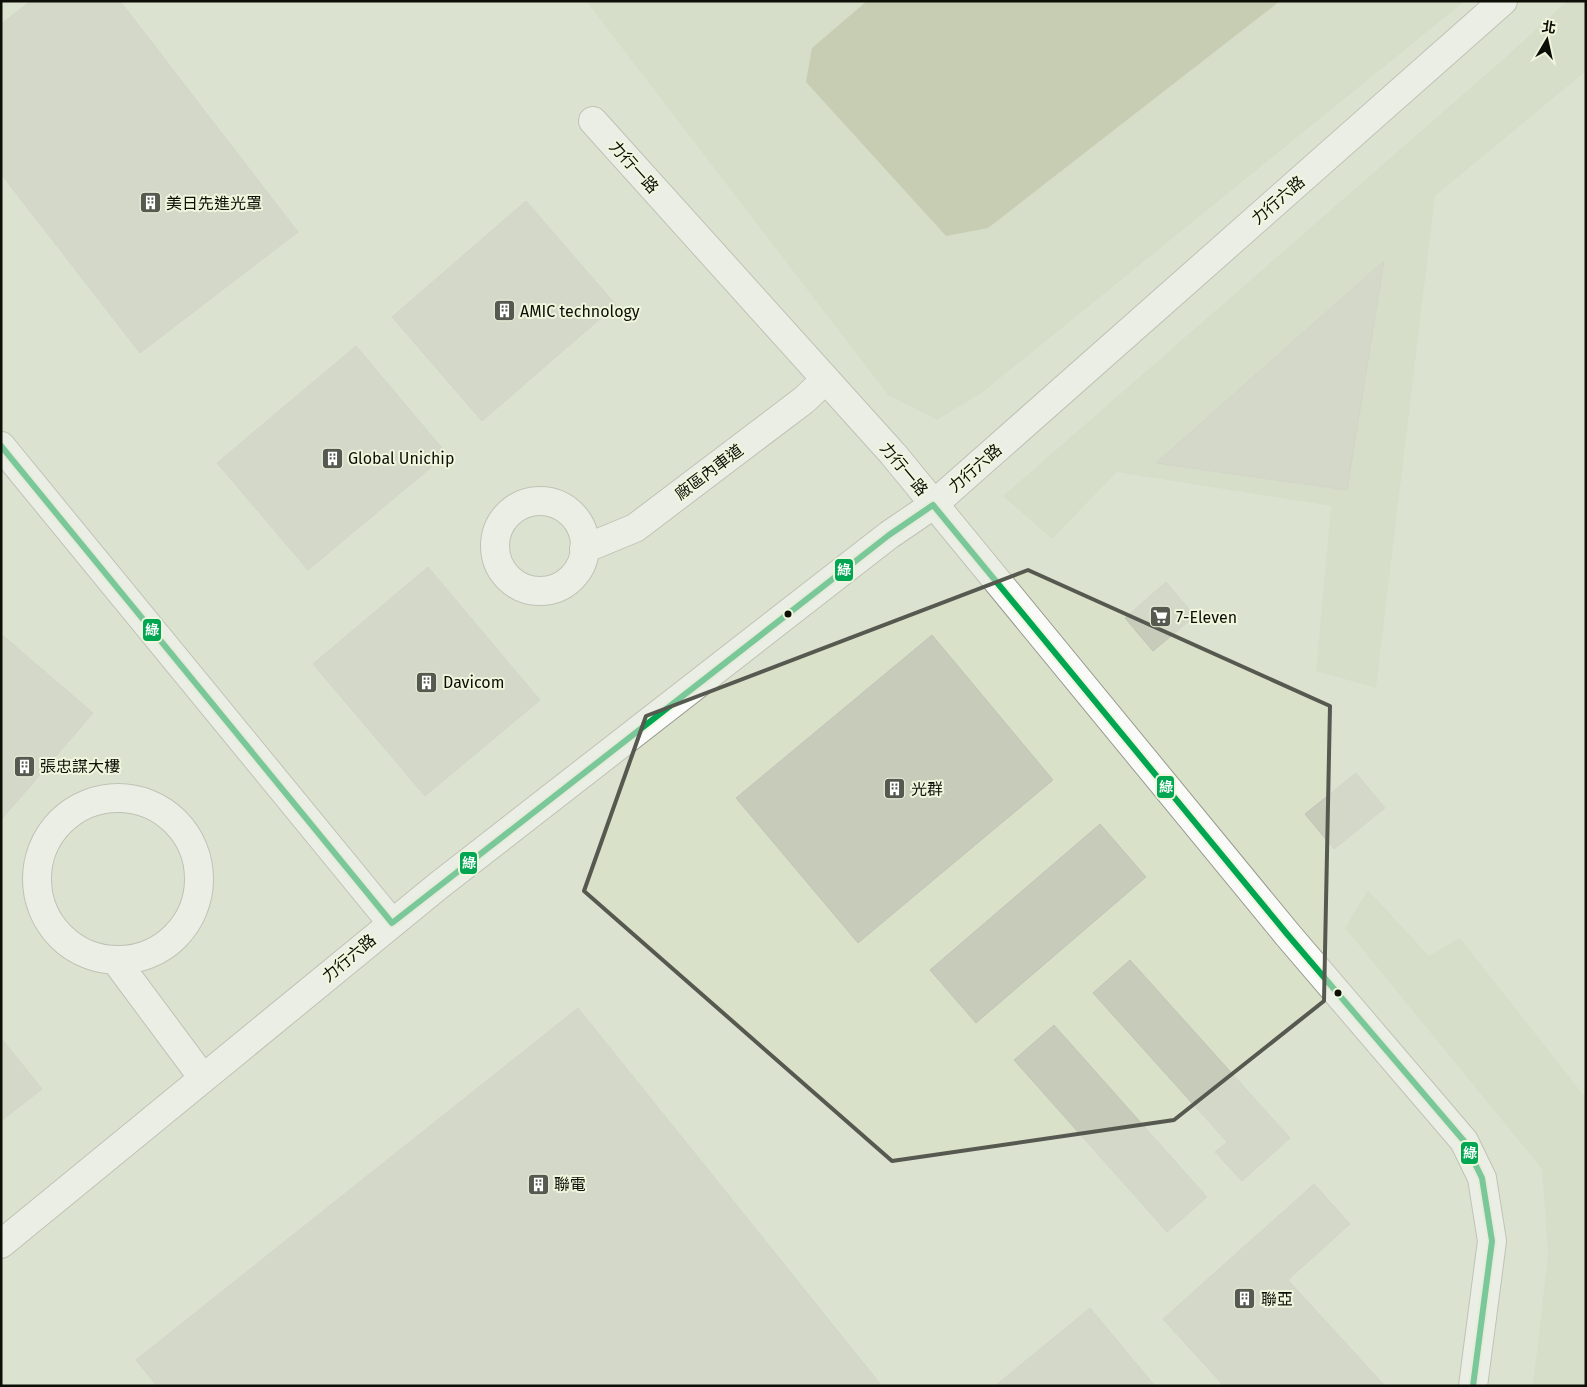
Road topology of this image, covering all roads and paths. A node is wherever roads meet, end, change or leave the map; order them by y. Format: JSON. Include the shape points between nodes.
{"nodes":[{"id":1,"x":1503,"y":1,"type":"edge"},
{"id":2,"x":593,"y":121,"type":"dead end"},
{"id":3,"x":825,"y":380,"type":"junction"},
{"id":4,"x":1,"y":446,"type":"edge"},
{"id":5,"x":933,"y":505,"type":"junction"},
{"id":6,"x":584,"y":549,"type":"dead end"},
{"id":7,"x":392,"y":923,"type":"junction"},
{"id":8,"x":116,"y":960,"type":"junction"},
{"id":9,"x":203,"y":1078,"type":"junction"},
{"id":10,"x":1,"y":1244,"type":"edge"},
{"id":11,"x":1473,"y":1386,"type":"edge"}],
"edges":[{"from":1,"to":5,"type":"street","name":"力行六路"},
{"from":2,"to":3,"type":"street","name":"力行一路"},
{"from":3,"to":5,"type":"street","name":"力行一路","via":[[893,454]]},
{"from":3,"to":6,"type":"street","name":"廠區內車道","via":[[804,400],[635,528]]},
{"from":4,"to":7,"type":"street"},
{"from":5,"to":7,"type":"street","name":"力行六路","via":[[889,535]]},
{"from":5,"to":11,"type":"street","name":"力行一路","via":[[1287,934],[1464,1141],[1482,1178],[1492,1241]]},
{"from":7,"to":9,"type":"street","name":"力行六路"},
{"from":8,"to":8,"type":"street","via":[[89,954],[65,940],[48,919],[38,893],[38,866],[47,840],[64,818],[88,804],[114,798],[140,800],[164,812],[182,829],[195,852],[200,878],[196,904],[185,927],[166,945],[142,957]]},
{"from":8,"to":9,"type":"street"},
{"from":9,"to":10,"type":"street","name":"力行六路"}]}
